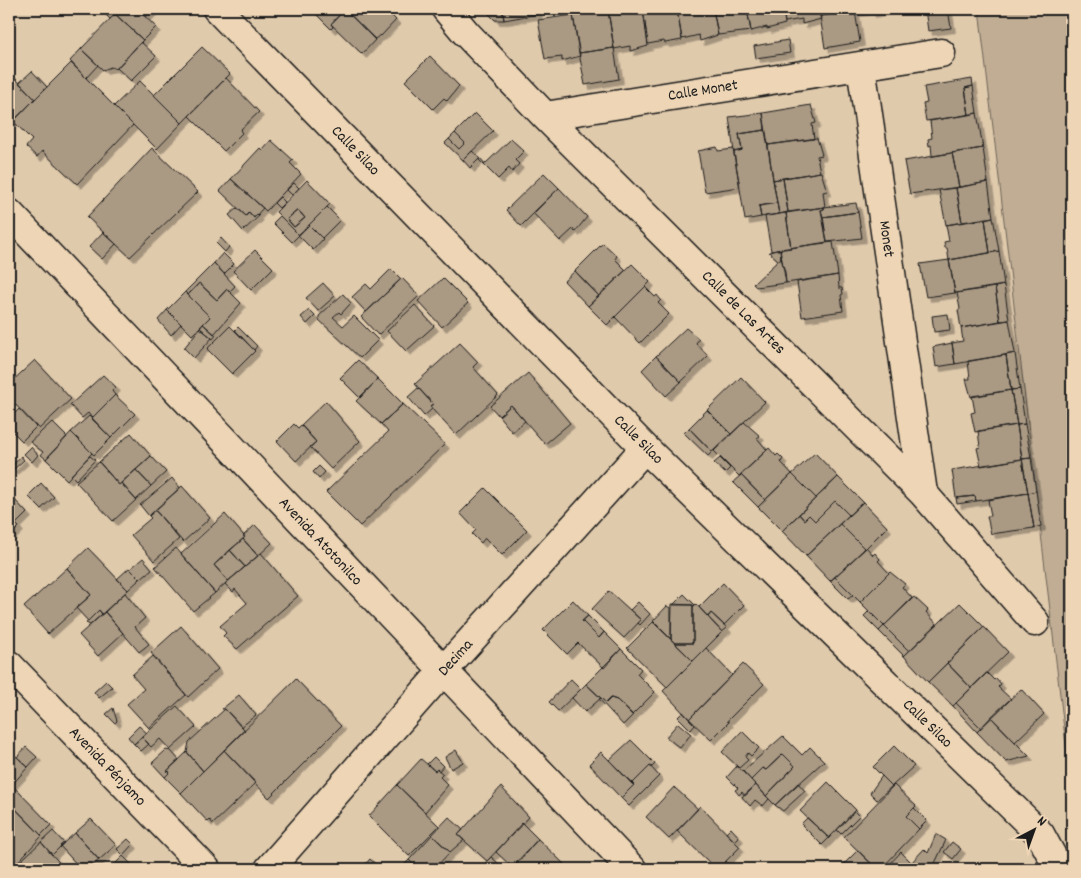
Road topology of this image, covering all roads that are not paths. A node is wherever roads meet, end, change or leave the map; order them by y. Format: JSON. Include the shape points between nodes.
{"nodes":[{"id":1,"x":217,"y":9,"type":"edge"},
{"id":2,"x":446,"y":9,"type":"edge"},
{"id":3,"x":941,"y":53,"type":"dead end"},
{"id":4,"x":861,"y":66,"type":"junction"},
{"id":5,"x":545,"y":116,"type":"junction"},
{"id":6,"x":9,"y":214,"type":"edge"},
{"id":7,"x":645,"y":448,"type":"junction"},
{"id":8,"x":924,"y":493,"type":"junction"},
{"id":9,"x":1035,"y":622,"type":"dead end"},
{"id":10,"x":9,"y":665,"type":"edge"},
{"id":11,"x":443,"y":671,"type":"junction"},
{"id":12,"x":206,"y":869,"type":"edge"},
{"id":13,"x":269,"y":869,"type":"edge"},
{"id":14,"x":632,"y":869,"type":"edge"},
{"id":15,"x":1059,"y":869,"type":"edge"}],
"edges":[{"from":1,"to":7,"type":"street","name":"Calle Silao"},
{"from":2,"to":5,"type":"street","name":"Calle de Las Artes"},
{"from":3,"to":4,"type":"street"},
{"from":4,"to":5,"type":"street","name":"Calle Monet"},
{"from":4,"to":8,"type":"street","name":"Monet"},
{"from":5,"to":8,"type":"street","name":"Calle de Las Artes"},
{"from":6,"to":11,"type":"street","name":"Avenida Atotonilco"},
{"from":7,"to":11,"type":"street","name":"Decima"},
{"from":7,"to":15,"type":"street","name":"Calle Silao","via":[[1040,834]]},
{"from":8,"to":9,"type":"street","name":"Calle de Las Artes"},
{"from":10,"to":12,"type":"street","name":"Avenida Pénjamo"},
{"from":11,"to":13,"type":"street","name":"Decima"},
{"from":11,"to":14,"type":"street","name":"Avenida Atotonilco"}]}
